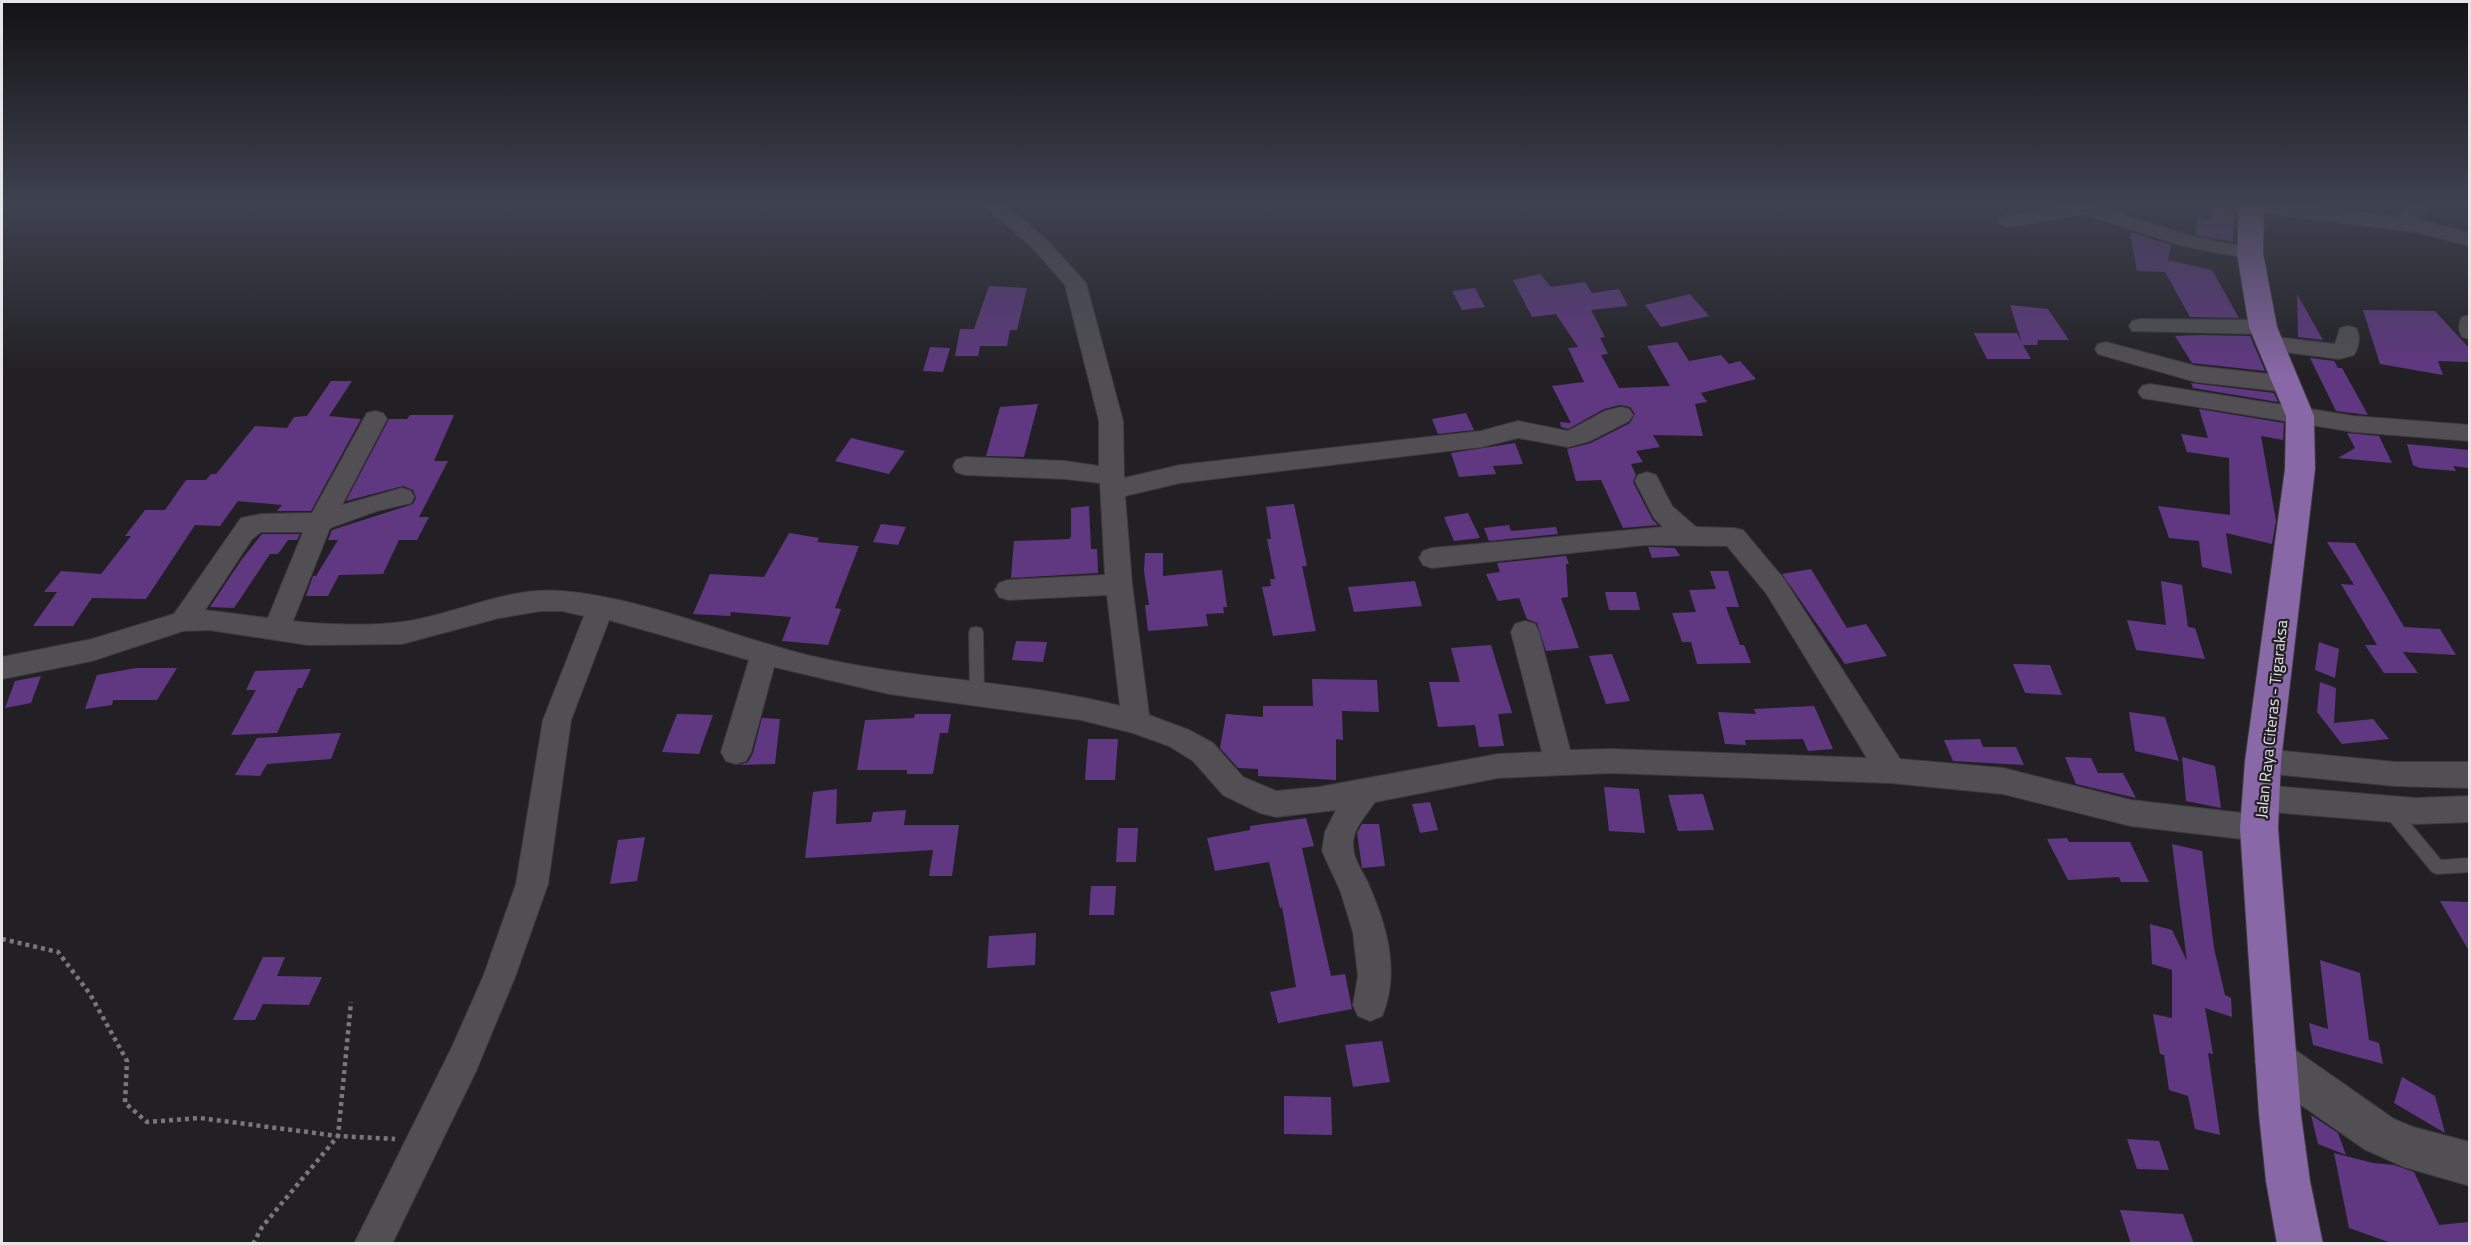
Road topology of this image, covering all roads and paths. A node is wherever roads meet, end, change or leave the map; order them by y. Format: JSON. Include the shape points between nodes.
{"nodes":[{"id":1,"x":1054,"y":260,"type":"edge"},
{"id":2,"x":2251,"y":260,"type":"edge"},
{"id":3,"x":2469,"y":322,"type":"edge"},
{"id":4,"x":2140,"y":326,"type":"dead end"},
{"id":5,"x":2469,"y":332,"type":"edge"},
{"id":6,"x":2348,"y":333,"type":"dead end"},
{"id":7,"x":2265,"y":335,"type":"junction"},
{"id":8,"x":2106,"y":349,"type":"dead end"},
{"id":9,"x":2287,"y":384,"type":"junction"},
{"id":10,"x":2150,"y":392,"type":"dead end"},
{"id":11,"x":1621,"y":415,"type":"dead end"},
{"id":12,"x":2300,"y":416,"type":"junction"},
{"id":13,"x":375,"y":419,"type":"dead end"},
{"id":14,"x":2469,"y":433,"type":"edge"},
{"id":15,"x":965,"y":466,"type":"dead end"},
{"id":16,"x":1647,"y":481,"type":"dead end"},
{"id":17,"x":1112,"y":483,"type":"junction"},
{"id":18,"x":402,"y":496,"type":"dead end"},
{"id":19,"x":320,"y":522,"type":"junction"},
{"id":20,"x":1688,"y":535,"type":"junction"},
{"id":21,"x":1432,"y":558,"type":"dead end"},
{"id":22,"x":1119,"y":584,"type":"junction"},
{"id":23,"x":1008,"y":590,"type":"dead end"},
{"id":24,"x":600,"y":609,"type":"junction"},
{"id":25,"x":183,"y":621,"type":"junction"},
{"id":26,"x":276,"y":631,"type":"junction"},
{"id":27,"x":976,"y":632,"type":"dead end"},
{"id":28,"x":1525,"y":633,"type":"dead end"},
{"id":29,"x":764,"y":655,"type":"junction"},
{"id":30,"x":2,"y":669,"type":"edge"},
{"id":31,"x":977,"y":694,"type":"junction"},
{"id":32,"x":1136,"y":722,"type":"junction"},
{"id":33,"x":736,"y":752,"type":"dead end"},
{"id":34,"x":2264,"y":761,"type":"junction"},
{"id":35,"x":1559,"y":763,"type":"junction"},
{"id":36,"x":1891,"y":771,"type":"junction"},
{"id":37,"x":2469,"y":775,"type":"edge"},
{"id":38,"x":1366,"y":790,"type":"junction"},
{"id":39,"x":2388,"y":808,"type":"junction"},
{"id":40,"x":2469,"y":809,"type":"edge"},
{"id":41,"x":2260,"y":813,"type":"junction"},
{"id":42,"x":2469,"y":865,"type":"edge"},
{"id":43,"x":2,"y":939,"type":"edge"},
{"id":44,"x":351,"y":1002,"type":"dead end"},
{"id":45,"x":1370,"y":1005,"type":"dead end"},
{"id":46,"x":2276,"y":1062,"type":"junction"},
{"id":47,"x":338,"y":1136,"type":"junction"},
{"id":48,"x":423,"y":1140,"type":"junction"},
{"id":49,"x":2469,"y":1164,"type":"edge"},
{"id":50,"x":253,"y":1244,"type":"edge"},
{"id":51,"x":372,"y":1244,"type":"edge"},
{"id":52,"x":2300,"y":1244,"type":"edge"}],
"edges":[{"from":1,"to":17,"type":"street","via":[[1075,283],[1111,421]]},
{"from":2,"to":7,"type":"main road","name":"Jalan Raya Citeras - Tigaraksa"},
{"from":3,"to":5,"type":"street"},
{"from":4,"to":7,"type":"street"},
{"from":6,"to":7,"type":"street","via":[[2346,350],[2339,352]]},
{"from":7,"to":9,"type":"main road","name":"Jalan Raya Citeras - Tigaraksa"},
{"from":8,"to":9,"type":"street","via":[[2196,374]]},
{"from":9,"to":12,"type":"main road","name":"Jalan Raya Citeras - Tigaraksa"},
{"from":10,"to":12,"type":"street"},
{"from":11,"to":17,"type":"street","via":[[1607,417],[1578,437],[1566,440],[1518,430],[1482,439]]},
{"from":12,"to":14,"type":"street"},
{"from":12,"to":34,"type":"main road","name":"Jalan Raya Citeras - Tigaraksa","via":[[2300,470]]},
{"from":13,"to":19,"type":"street"},
{"from":15,"to":17,"type":"street","via":[[1065,470]]},
{"from":16,"to":20,"type":"street","via":[[1664,512]]},
{"from":17,"to":22,"type":"street"},
{"from":18,"to":19,"type":"street"},
{"from":19,"to":25,"type":"street","via":[[250,525]]},
{"from":19,"to":26,"type":"street"},
{"from":20,"to":21,"type":"street"},
{"from":20,"to":36,"type":"street","via":[[1727,535],[1739,540],[1775,586]]},
{"from":22,"to":23,"type":"street"},
{"from":22,"to":32,"type":"street"},
{"from":24,"to":26,"type":"street","via":[[541,601],[402,633]]},
{"from":24,"to":29,"type":"street","via":[[646,618]]},
{"from":24,"to":48,"type":"street","via":[[557,720],[532,884],[499,977]]},
{"from":25,"to":26,"type":"street","via":[[209,620]]},
{"from":25,"to":30,"type":"street","via":[[93,650]]},
{"from":27,"to":31,"type":"lane"},
{"from":28,"to":35,"type":"street"},
{"from":29,"to":31,"type":"street","via":[[889,683]]},
{"from":29,"to":33,"type":"street"},
{"from":31,"to":32,"type":"street","via":[[1081,708]]},
{"from":32,"to":38,"type":"street","via":[[1203,752],[1233,786],[1260,800],[1293,803]]},
{"from":34,"to":37,"type":"street","via":[[2395,774]]},
{"from":34,"to":41,"type":"main road","name":"Jalan Raya Citeras - Tigaraksa"},
{"from":35,"to":36,"type":"street","via":[[1622,761]]},
{"from":35,"to":38,"type":"street","via":[[1498,766]]},
{"from":36,"to":41,"type":"street","via":[[2003,781],[2131,813]]},
{"from":38,"to":45,"type":"street","via":[[1338,838],[1338,854],[1355,889],[1377,963]]},
{"from":39,"to":40,"type":"street"},
{"from":39,"to":41,"type":"street"},
{"from":39,"to":42,"type":"lane","via":[[2437,867]]},
{"from":41,"to":46,"type":"main road","name":"Jalan Raya Citeras - Tigaraksa"},
{"from":43,"to":47,"type":"path","via":[[58,952],[90,994],[127,1061],[125,1103],[147,1122],[200,1118]]},
{"from":44,"to":47,"type":"path"},
{"from":46,"to":49,"type":"street","via":[[2380,1135],[2407,1147]]},
{"from":46,"to":52,"type":"main road","name":"Jalan Raya Citeras - Tigaraksa","via":[[2288,1181]]},
{"from":47,"to":48,"type":"path"},
{"from":47,"to":50,"type":"path","via":[[262,1227]]},
{"from":48,"to":51,"type":"street"}]}
